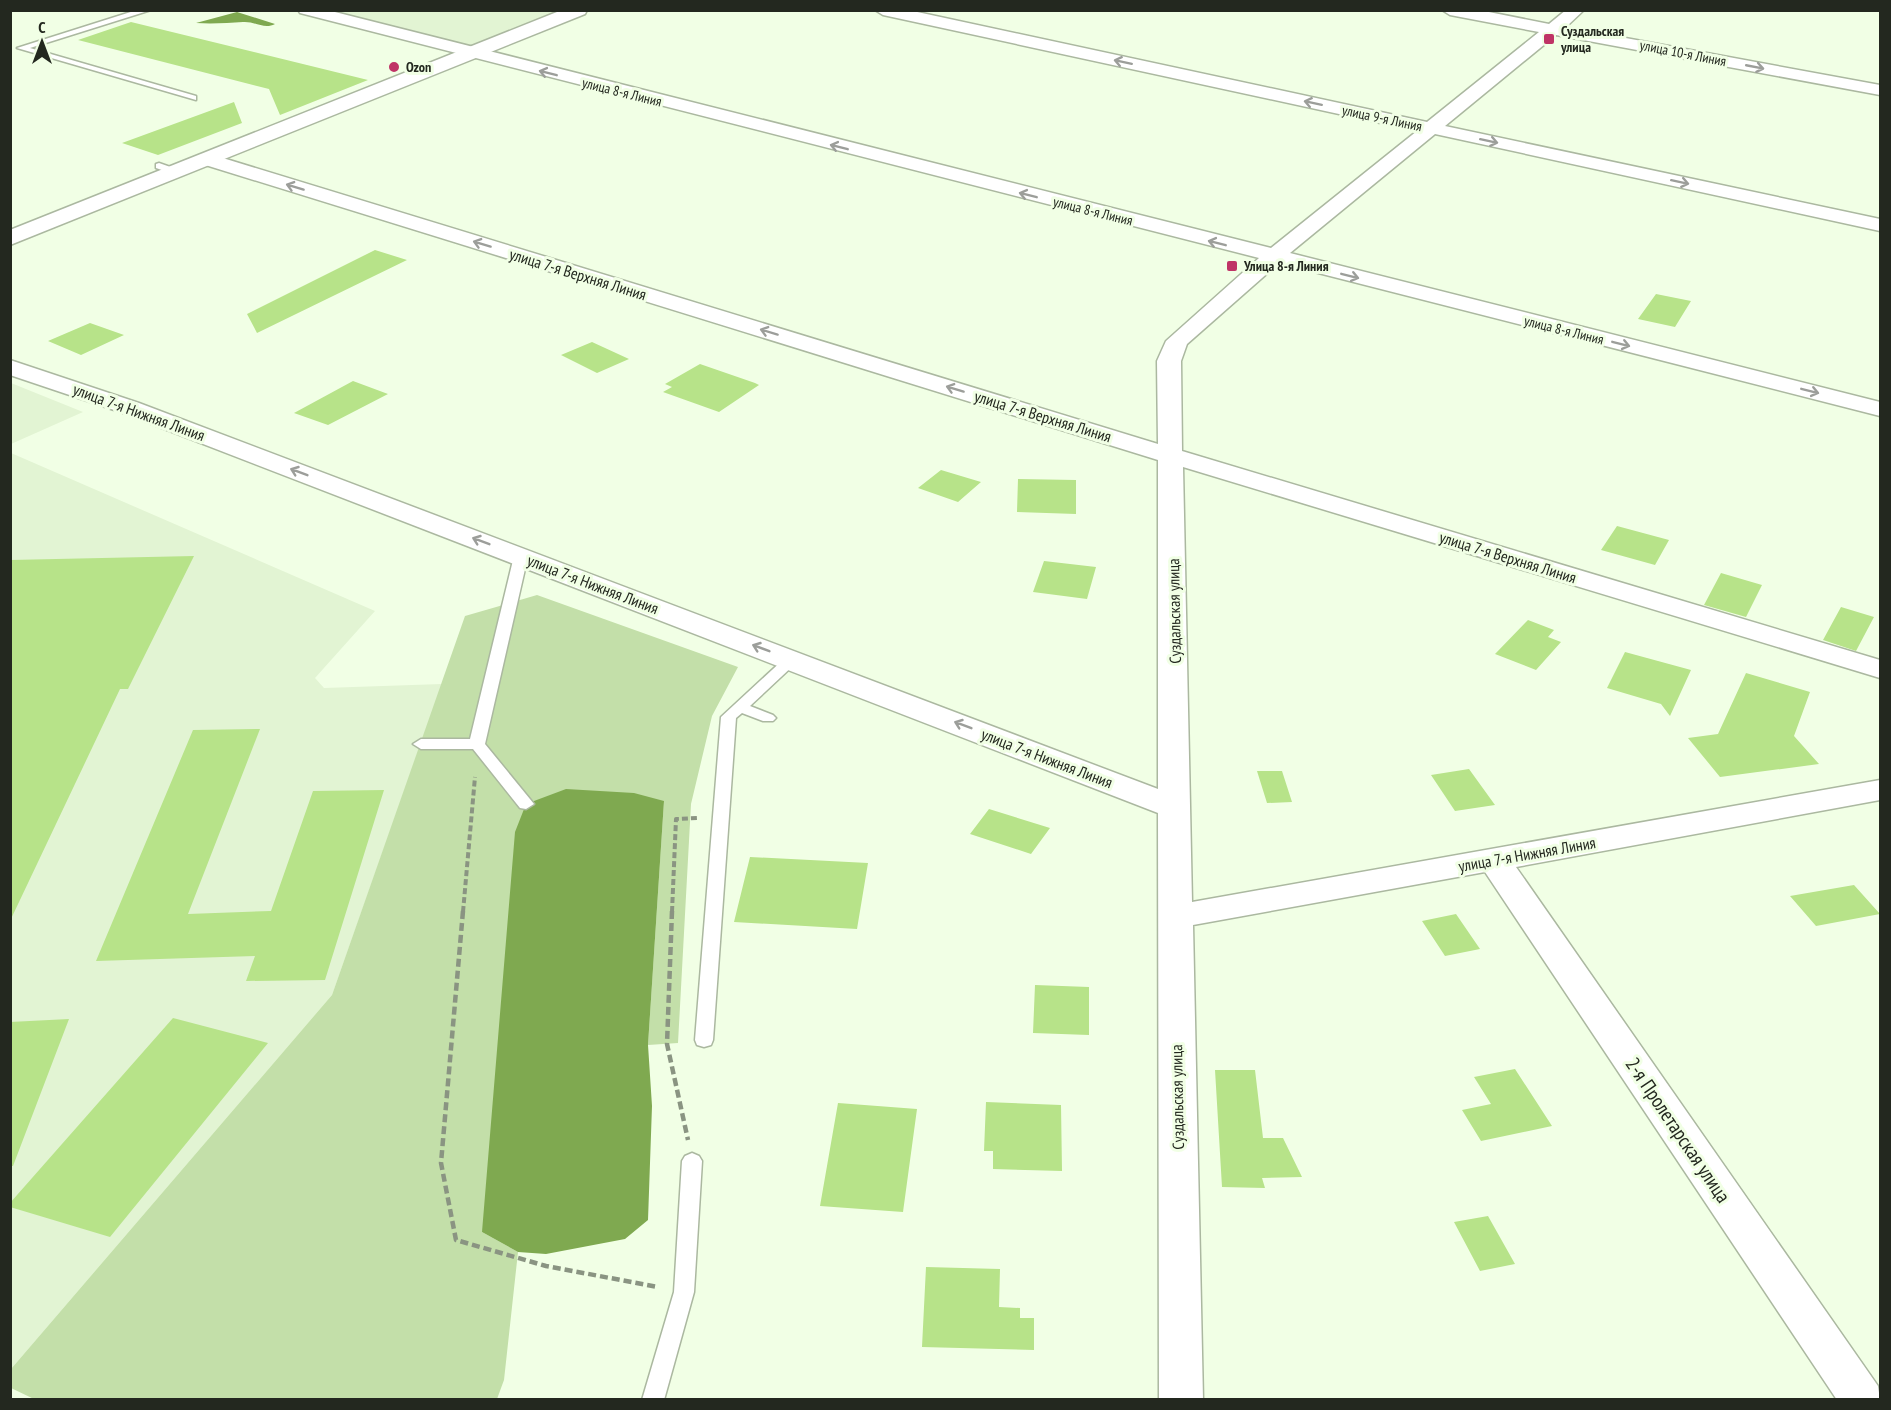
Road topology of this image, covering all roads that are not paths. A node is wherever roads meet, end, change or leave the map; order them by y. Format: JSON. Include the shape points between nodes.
{"nodes":[{"id":1,"x":147,"y":10,"type":"edge"},
{"id":2,"x":306,"y":10,"type":"edge"},
{"id":3,"x":579,"y":10,"type":"edge"},
{"id":4,"x":883,"y":10,"type":"edge"},
{"id":5,"x":1450,"y":10,"type":"edge"},
{"id":6,"x":1576,"y":10,"type":"edge"},
{"id":7,"x":1553,"y":29,"type":"junction"},
{"id":8,"x":471,"y":54,"type":"junction"},
{"id":9,"x":1881,"y":90,"type":"edge"},
{"id":10,"x":193,"y":98,"type":"dead end"},
{"id":11,"x":1432,"y":129,"type":"junction"},
{"id":12,"x":206,"y":159,"type":"junction"},
{"id":13,"x":1881,"y":225,"type":"edge"},
{"id":14,"x":10,"y":238,"type":"edge"},
{"id":15,"x":1273,"y":257,"type":"junction"},
{"id":16,"x":10,"y":367,"type":"edge"},
{"id":17,"x":1881,"y":409,"type":"edge"},
{"id":18,"x":1172,"y":456,"type":"junction"},
{"id":19,"x":521,"y":556,"type":"junction"},
{"id":20,"x":791,"y":660,"type":"junction"},
{"id":21,"x":1881,"y":669,"type":"edge"},
{"id":22,"x":740,"y":707,"type":"junction"},
{"id":23,"x":768,"y":718,"type":"dead end"},
{"id":24,"x":421,"y":744,"type":"dead end"},
{"id":25,"x":477,"y":744,"type":"junction"},
{"id":26,"x":1881,"y":790,"type":"edge"},
{"id":27,"x":526,"y":804,"type":"dead end"},
{"id":28,"x":1174,"y":807,"type":"junction"},
{"id":29,"x":1494,"y":860,"type":"junction"},
{"id":30,"x":1174,"y":917,"type":"junction"},
{"id":31,"x":704,"y":1041,"type":"dead end"},
{"id":32,"x":692,"y":1161,"type":"road end"},
{"id":33,"x":653,"y":1400,"type":"edge"},
{"id":34,"x":1181,"y":1400,"type":"edge"},
{"id":35,"x":1862,"y":1400,"type":"edge"}],
"edges":[{"from":1,"to":10,"type":"lane","via":[[21,48]]},
{"from":2,"to":8,"type":"street","name":"улица 8-я Линия"},
{"from":3,"to":8,"type":"street"},
{"from":11,"to":4,"type":"street","name":"улица 9-я Линия","one_way":true},
{"from":5,"to":7,"type":"street","name":"улица 10-я Линия"},
{"from":6,"to":7,"type":"street","name":"Суздальская улица"},
{"from":7,"to":9,"type":"street","name":"улица 10-я Линия","one_way":true},
{"from":7,"to":11,"type":"street","name":"Суздальская улица"},
{"from":8,"to":12,"type":"street"},
{"from":15,"to":8,"type":"street","name":"улица 8-я Линия","one_way":true},
{"from":11,"to":13,"type":"street","name":"улица 9-я Линия","one_way":true},
{"from":11,"to":15,"type":"street","name":"Суздальская улица"},
{"from":12,"to":14,"type":"street","via":[[168,169]]},
{"from":18,"to":12,"type":"street","name":"улица 7-я Верхняя Линия","one_way":true},
{"from":15,"to":17,"type":"street","name":"улица 8-я Линия","one_way":true},
{"from":15,"to":18,"type":"street","name":"Суздальская улица","via":[[1177,341],[1169,361]]},
{"from":19,"to":16,"type":"street","name":"улица 7-я Нижняя Линия","one_way":true,"via":[[122,404]]},
{"from":18,"to":21,"type":"street","name":"улица 7-я Верхняя Линия"},
{"from":18,"to":28,"type":"street","name":"Суздальская улица"},
{"from":20,"to":19,"type":"street","name":"улица 7-я Нижняя Линия","one_way":true},
{"from":19,"to":25,"type":"lane"},
{"from":20,"to":22,"type":"lane"},
{"from":28,"to":20,"type":"street","name":"улица 7-я Нижняя Линия","one_way":true},
{"from":22,"to":23,"type":"lane"},
{"from":22,"to":31,"type":"lane","via":[[729,717]]},
{"from":24,"to":25,"type":"lane"},
{"from":25,"to":27,"type":"lane"},
{"from":26,"to":29,"type":"street","name":"улица 7-я Нижняя Линия"},
{"from":28,"to":30,"type":"street","name":"Суздальская улица"},
{"from":29,"to":30,"type":"street","name":"улица 7-я Нижняя Линия"},
{"from":29,"to":35,"type":"street","name":"2-я Пролетарская улица"},
{"from":30,"to":34,"type":"street","name":"Суздальская улица"},
{"from":32,"to":33,"type":"lane","via":[[684,1292]]}]}
